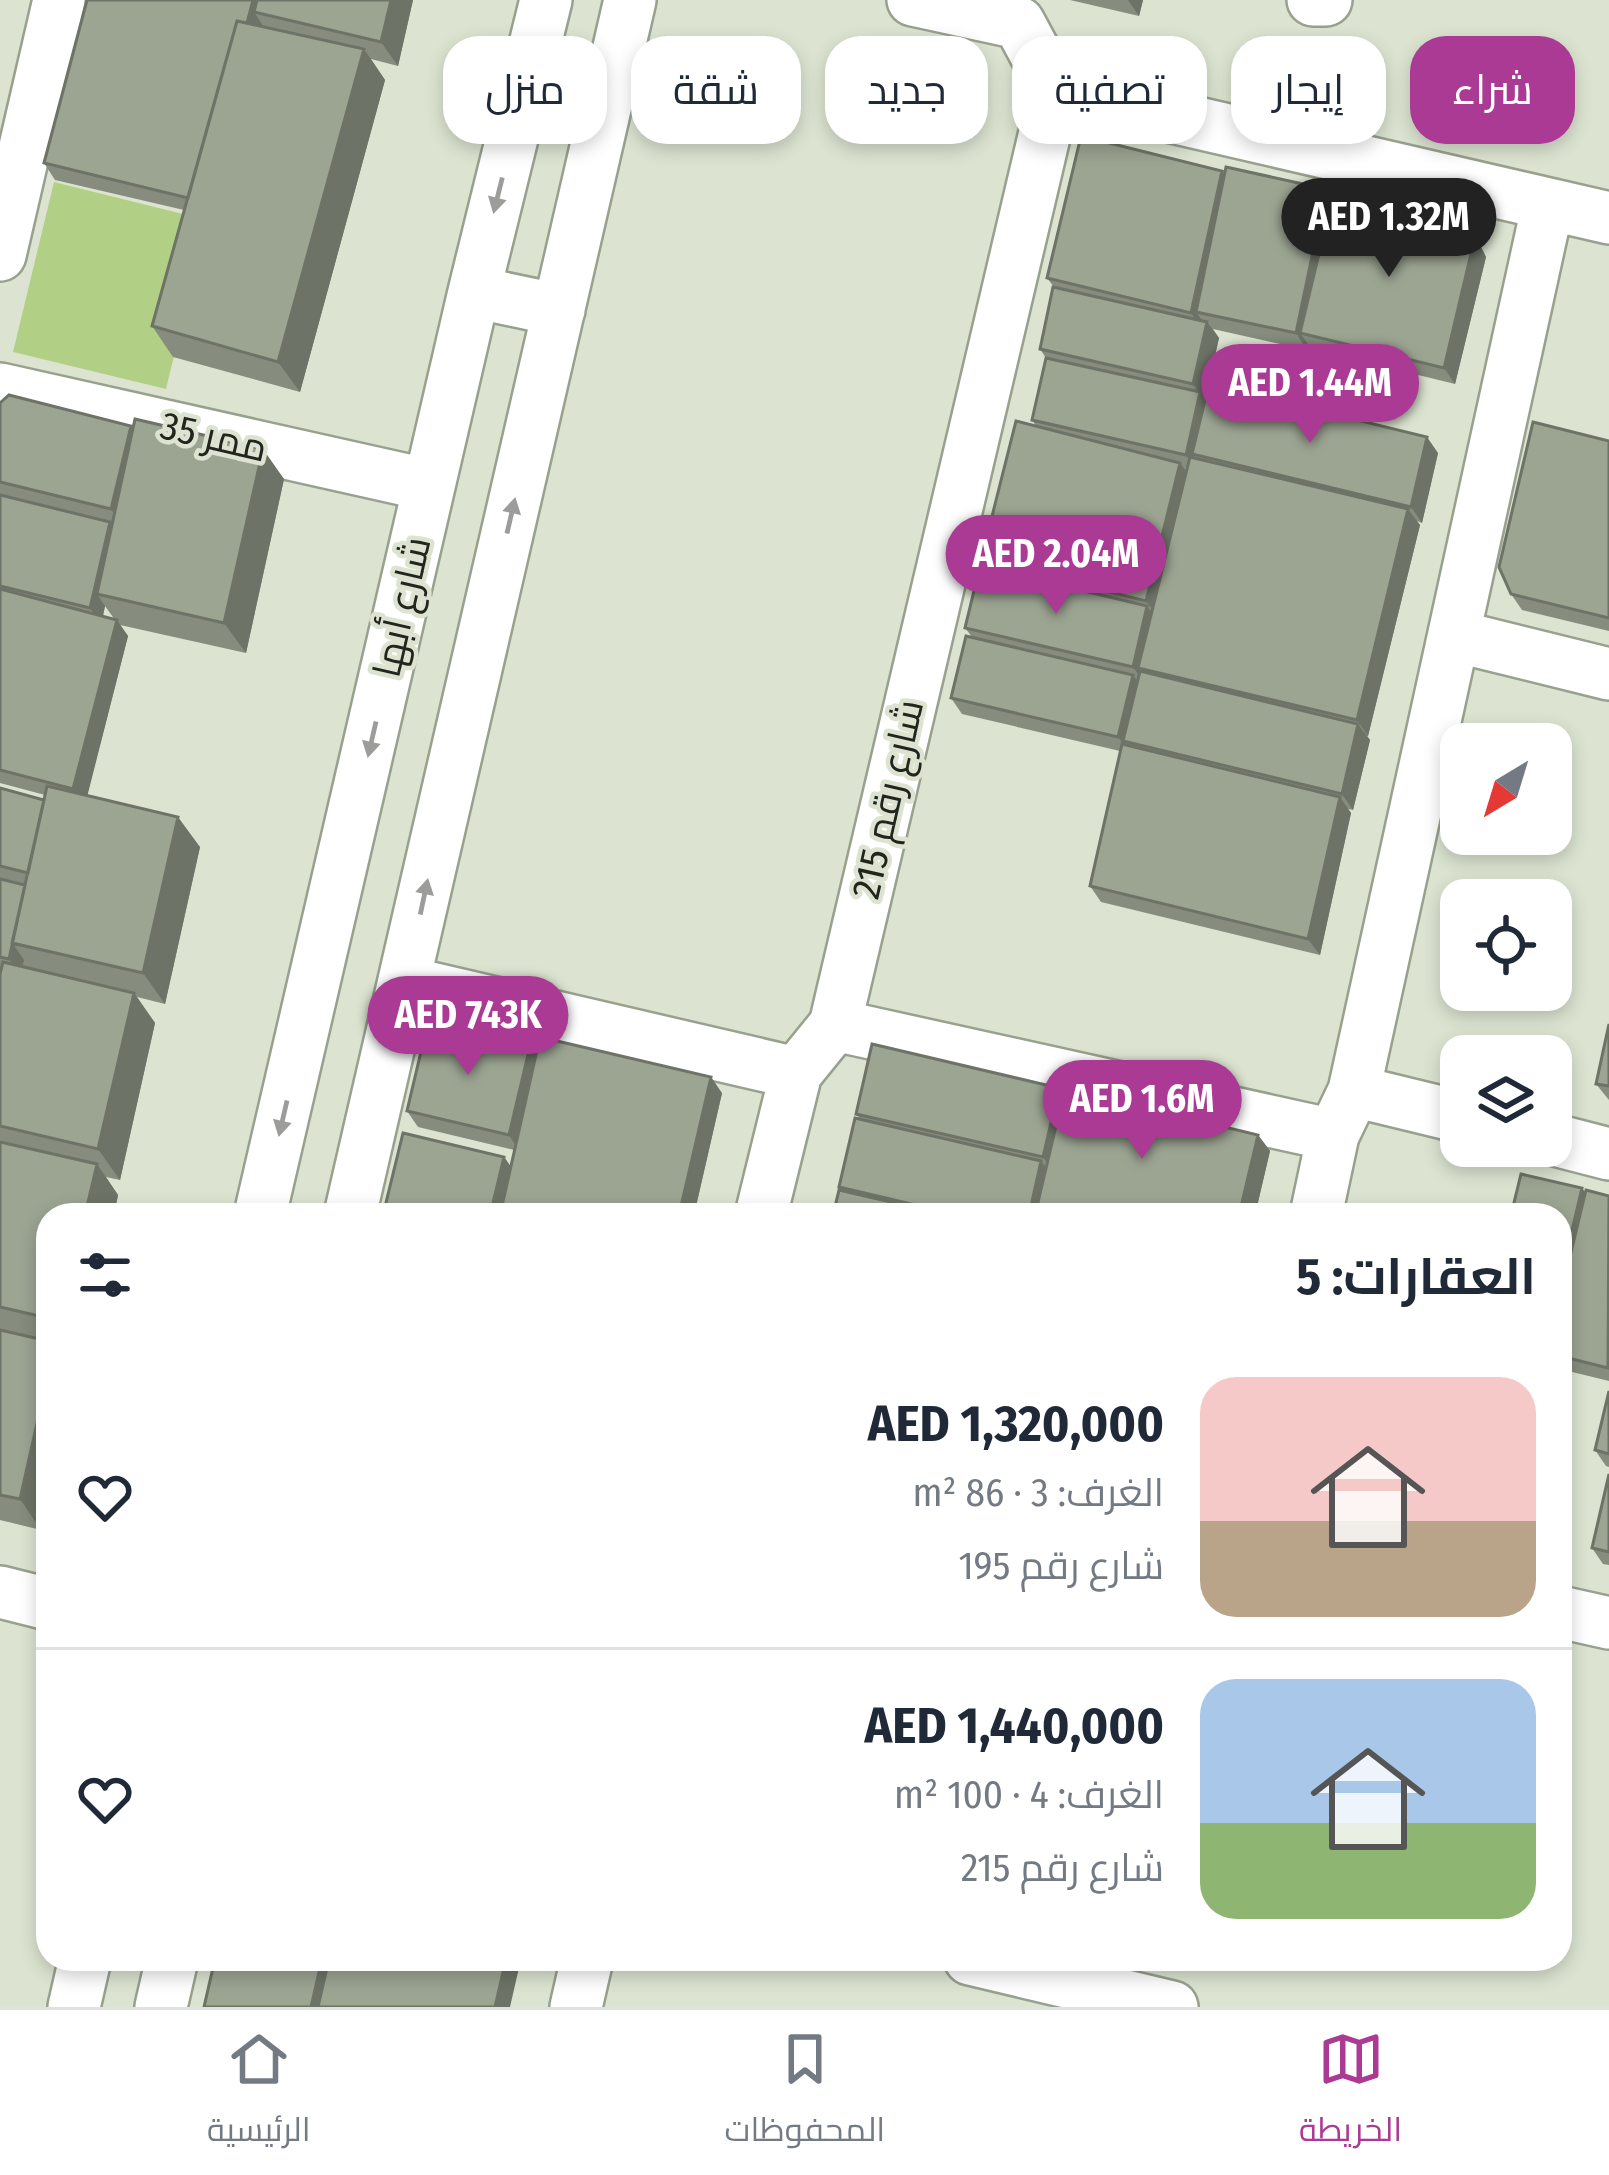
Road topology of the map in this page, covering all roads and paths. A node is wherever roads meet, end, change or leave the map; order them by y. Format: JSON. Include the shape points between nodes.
{"nodes":[{"id":1,"x":59,"y":0,"type":"edge"},
{"id":2,"x":546,"y":0,"type":"edge"},
{"id":3,"x":630,"y":0,"type":"edge"},
{"id":4,"x":913,"y":0,"type":"edge"},
{"id":5,"x":1313,"y":0,"type":"edge"},
{"id":6,"x":1326,"y":0,"type":"edge"},
{"id":7,"x":1026,"y":36,"type":"edge"},
{"id":8,"x":1207,"y":125,"type":"edge"},
{"id":9,"x":1042,"y":144,"type":"edge"},
{"id":10,"x":1548,"y":204,"type":"junction"},
{"id":11,"x":1609,"y":218,"type":"edge"},
{"id":12,"x":0,"y":254,"type":"edge"},
{"id":13,"x":474,"y":292,"type":"junction"},
{"id":14,"x":559,"y":310,"type":"junction"},
{"id":15,"x":0,"y":389,"type":"edge"},
{"id":16,"x":429,"y":485,"type":"junction"},
{"id":17,"x":1455,"y":636,"type":"junction"},
{"id":18,"x":1609,"y":674,"type":"edge"},
{"id":19,"x":406,"y":982,"type":"junction"},
{"id":20,"x":835,"y":1025,"type":"junction"},
{"id":21,"x":796,"y":1072,"type":"junction"},
{"id":22,"x":1344,"y":1113,"type":"junction"},
{"id":23,"x":1440,"y":1116,"type":"edge"},
{"id":24,"x":1572,"y":1144,"type":"edge"},
{"id":25,"x":1609,"y":1154,"type":"edge"},
{"id":26,"x":263,"y":1203,"type":"edge"},
{"id":27,"x":353,"y":1203,"type":"edge"},
{"id":28,"x":764,"y":1203,"type":"edge"},
{"id":29,"x":1319,"y":1203,"type":"edge"},
{"id":30,"x":0,"y":1592,"type":"edge"},
{"id":31,"x":36,"y":1601,"type":"edge"},
{"id":32,"x":1572,"y":1615,"type":"edge"},
{"id":33,"x":1609,"y":1623,"type":"edge"},
{"id":34,"x":82,"y":1971,"type":"edge"},
{"id":35,"x":169,"y":1971,"type":"edge"},
{"id":36,"x":1045,"y":1971,"type":"edge"},
{"id":37,"x":1158,"y":1989,"type":"edge"},
{"id":38,"x":74,"y":2007,"type":"edge"},
{"id":39,"x":161,"y":2007,"type":"edge"}],
"edges":[{"from":1,"to":12,"type":"street"},
{"from":2,"to":13,"type":"street","name":"شارع أبها","one_way":true},
{"from":3,"to":14,"type":"street"},
{"from":4,"to":7,"type":"street","via":[[1019,23]]},
{"from":5,"to":6,"type":"street"},
{"from":8,"to":10,"type":"street"},
{"from":9,"to":20,"type":"street","name":"شارع رقم 215"},
{"from":10,"to":11,"type":"street"},
{"from":10,"to":17,"type":"street"},
{"from":13,"to":14,"type":"street"},
{"from":13,"to":16,"type":"street","name":"شارع أبها"},
{"from":19,"to":14,"type":"street","one_way":true},
{"from":15,"to":16,"type":"street","name":"ممر 35"},
{"from":16,"to":26,"type":"street","name":"شارع أبها","one_way":true},
{"from":17,"to":18,"type":"street"},
{"from":17,"to":22,"type":"street"},
{"from":19,"to":21,"type":"street"},
{"from":19,"to":27,"type":"street"},
{"from":20,"to":21,"type":"street","name":"شارع رقم 215"},
{"from":20,"to":22,"type":"street"},
{"from":21,"to":28,"type":"street","name":"شارع رقم 215"},
{"from":22,"to":23,"type":"street"},
{"from":22,"to":29,"type":"street"},
{"from":24,"to":25,"type":"street"},
{"from":30,"to":31,"type":"street"},
{"from":32,"to":33,"type":"street"},
{"from":34,"to":38,"type":"street"},
{"from":35,"to":39,"type":"street"},
{"from":36,"to":37,"type":"street"}]}
